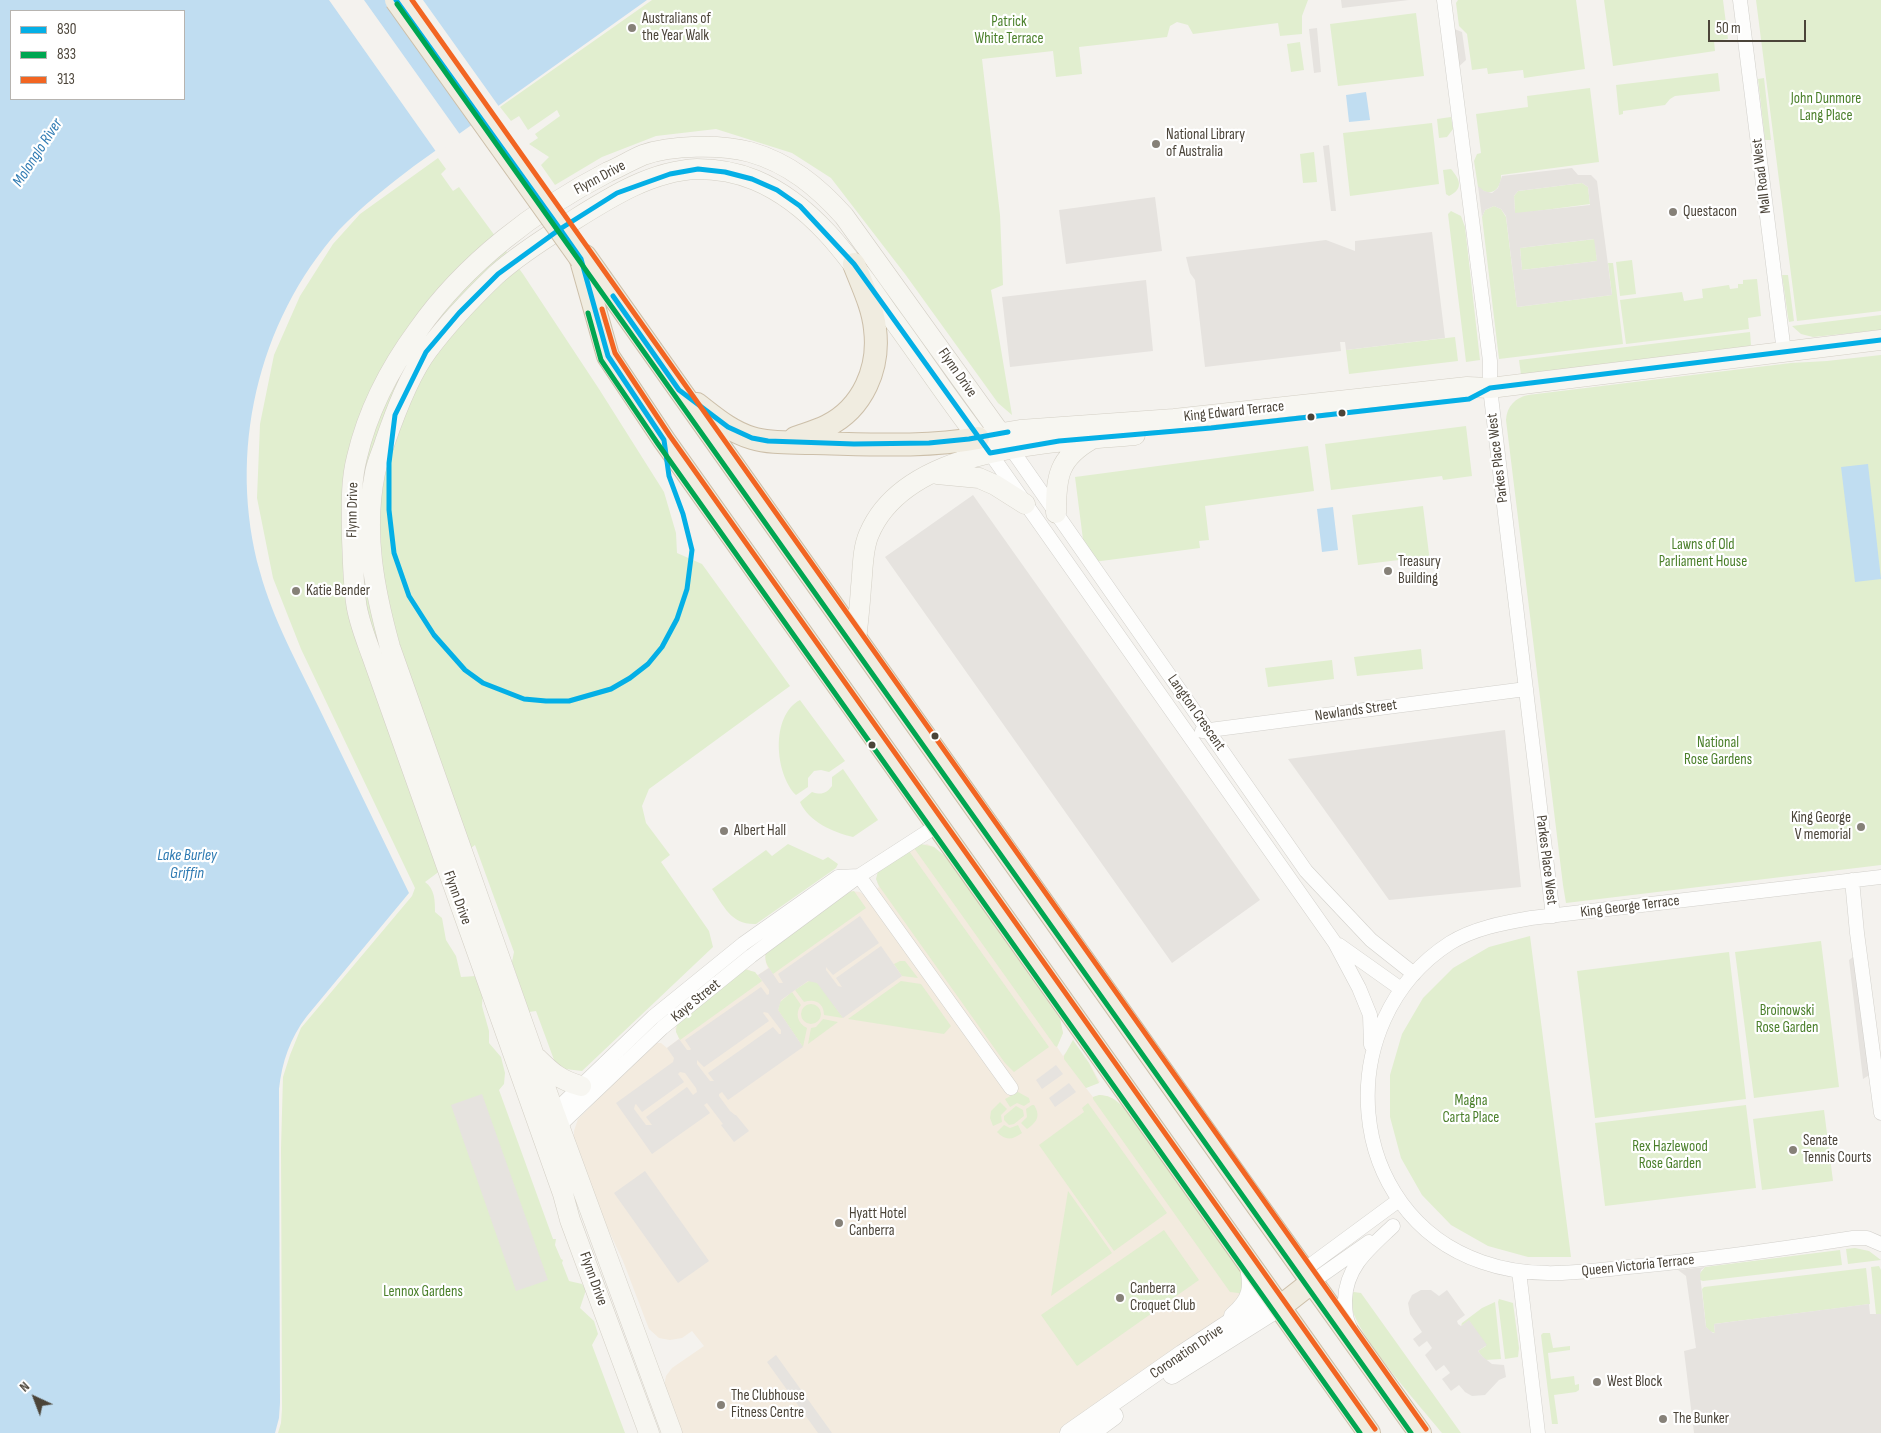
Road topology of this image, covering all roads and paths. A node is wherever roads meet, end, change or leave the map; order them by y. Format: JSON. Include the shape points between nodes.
{"nodes":[{"id":1,"x":396,"y":0,"type":"edge"},
{"id":2,"x":403,"y":0,"type":"edge"},
{"id":3,"x":1444,"y":0,"type":"edge"},
{"id":4,"x":1740,"y":0,"type":"edge"},
{"id":5,"x":583,"y":258,"type":"junction"},
{"id":6,"x":854,"y":264,"type":"junction"},
{"id":7,"x":1881,"y":340,"type":"edge"},
{"id":8,"x":1784,"y":352,"type":"junction"},
{"id":9,"x":1490,"y":388,"type":"junction"},
{"id":10,"x":679,"y":390,"type":"junction"},
{"id":11,"x":1092,"y":439,"type":"junction"},
{"id":12,"x":782,"y":442,"type":"junction"},
{"id":13,"x":994,"y":443,"type":"junction"},
{"id":14,"x":930,"y":474,"type":"junction"},
{"id":15,"x":1025,"y":504,"type":"junction"},
{"id":16,"x":1056,"y":513,"type":"junction"},
{"id":17,"x":856,"y":640,"type":"junction"},
{"id":18,"x":1152,"y":651,"type":"junction"},
{"id":19,"x":1135,"y":660,"type":"junction"},
{"id":20,"x":1526,"y":688,"type":"junction"},
{"id":21,"x":1186,"y":731,"type":"junction"},
{"id":22,"x":1209,"y":731,"type":"junction"},
{"id":23,"x":938,"y":825,"type":"junction"},
{"id":24,"x":859,"y":876,"type":"junction"},
{"id":25,"x":1881,"y":877,"type":"edge"},
{"id":26,"x":1852,"y":880,"type":"junction"},
{"id":27,"x":1554,"y":916,"type":"junction"},
{"id":28,"x":1335,"y":943,"type":"junction"},
{"id":29,"x":1414,"y":974,"type":"junction"},
{"id":30,"x":1401,"y":990,"type":"junction"},
{"id":31,"x":534,"y":1055,"type":"junction"},
{"id":32,"x":1371,"y":1056,"type":"junction"},
{"id":33,"x":581,"y":1086,"type":"junction"},
{"id":34,"x":1011,"y":1088,"type":"dead end"},
{"id":35,"x":1881,"y":1114,"type":"edge"},
{"id":36,"x":548,"y":1123,"type":"junction"},
{"id":37,"x":572,"y":1191,"type":"junction"},
{"id":38,"x":1399,"y":1200,"type":"junction"},
{"id":39,"x":1410,"y":1214,"type":"junction"},
{"id":40,"x":1393,"y":1226,"type":"junction"},
{"id":41,"x":1881,"y":1244,"type":"edge"},
{"id":42,"x":1247,"y":1261,"type":"junction"},
{"id":43,"x":1519,"y":1272,"type":"junction"},
{"id":44,"x":1308,"y":1276,"type":"junction"},
{"id":45,"x":1276,"y":1301,"type":"junction"},
{"id":46,"x":1213,"y":1333,"type":"junction"},
{"id":47,"x":1363,"y":1353,"type":"junction"},
{"id":48,"x":649,"y":1433,"type":"edge"},
{"id":49,"x":672,"y":1433,"type":"edge"},
{"id":50,"x":1069,"y":1433,"type":"edge"},
{"id":51,"x":1091,"y":1433,"type":"edge"},
{"id":52,"x":1369,"y":1433,"type":"edge"},
{"id":53,"x":1420,"y":1433,"type":"edge"},
{"id":54,"x":1538,"y":1433,"type":"edge"}],
"edges":[{"from":1,"to":5,"type":"highway","bridge":true},
{"from":2,"to":5,"type":"highway","via":[[501,136]]},
{"from":3,"to":9,"type":"street","name":"Parkes Place West","via":[[1490,361]]},
{"from":4,"to":8,"type":"street","name":"Mall Road West"},
{"from":5,"to":10,"type":"highway"},
{"from":5,"to":23,"type":"highway","via":[[608,356],[664,440]]},
{"from":6,"to":12,"type":"highway","via":[[870,304],[875,329],[875,360],[868,384],[844,414],[829,425]]},
{"from":6,"to":13,"type":"main road","name":"Flynn Drive"},
{"from":6,"to":31,"type":"main road","name":"Flynn Drive","via":[[800,206],[777,190],[725,172],[698,169],[670,174],[617,193],[545,238],[498,274],[426,352],[395,415],[376,471],[370,514],[369,541],[378,605]]},
{"from":7,"to":8,"type":"main road","name":"King Edward Terrace"},
{"from":8,"to":9,"type":"main road","name":"King Edward Terrace"},
{"from":9,"to":11,"type":"main road","name":"King Edward Terrace","via":[[1469,399]]},
{"from":9,"to":13,"type":"main road","name":"King Edward Terrace","via":[[1467,387],[1174,419],[1020,430]]},
{"from":9,"to":20,"type":"street","name":"Parkes Place West"},
{"from":10,"to":12,"type":"highway","via":[[734,430],[761,440]]},
{"from":10,"to":17,"type":"highway"},
{"from":11,"to":13,"type":"main road","name":"King Edward Terrace"},
{"from":11,"to":16,"type":"main road","via":[[1073,452],[1062,465],[1056,490]]},
{"from":12,"to":13,"type":"highway"},
{"from":13,"to":14,"type":"main road","name":"King Edward Terrace"},
{"from":13,"to":15,"type":"street","name":"Langton Crescent"},
{"from":13,"to":16,"type":"street","name":"Langton Crescent"},
{"from":13,"to":36,"type":"main road","name":"Flynn Drive","via":[[950,362],[844,216],[822,192],[775,162],[749,152],[722,148],[671,149],[644,155],[580,187],[531,218],[489,252],[452,289],[397,360],[370,415],[355,465],[351,490],[356,604],[372,656]]},
{"from":14,"to":15,"type":"main road","via":[[975,477]]},
{"from":14,"to":17,"type":"main road","name":"King Edward Terrace","via":[[893,499],[872,528],[866,542]]},
{"from":15,"to":19,"type":"street","name":"Langton Crescent"},
{"from":16,"to":18,"type":"street","name":"Langton Crescent"},
{"from":17,"to":44,"type":"highway"},
{"from":18,"to":19,"type":"street"},
{"from":18,"to":22,"type":"street","name":"Langton Crescent"},
{"from":19,"to":21,"type":"street","name":"Langton Crescent"},
{"from":20,"to":22,"type":"street","name":"Newlands Street"},
{"from":20,"to":27,"type":"street","name":"Parkes Place West"},
{"from":21,"to":22,"type":"street","name":"Newlands Street"},
{"from":21,"to":28,"type":"street","name":"Langton Crescent"},
{"from":22,"to":29,"type":"street","name":"Langton Crescent","via":[[1306,871],[1351,921]]},
{"from":23,"to":24,"type":"street","name":"Kaye Street"},
{"from":23,"to":42,"type":"highway"},
{"from":24,"to":33,"type":"street","name":"Kaye Street","via":[[838,877],[743,944],[653,1017]]},
{"from":24,"to":34,"type":"street"},
{"from":24,"to":36,"type":"street","name":"Kaye Street","via":[[751,956]]},
{"from":25,"to":26,"type":"street","name":"King George Terrace"},
{"from":26,"to":27,"type":"street","name":"King George Terrace"},
{"from":26,"to":35,"type":"street"},
{"from":27,"to":29,"type":"street","name":"King George Terrace","via":[[1506,923],[1469,934],[1442,949]]},
{"from":28,"to":30,"type":"street","name":"Langton Crescent"},
{"from":28,"to":32,"type":"street","name":"Langton Crescent","via":[[1370,1016]]},
{"from":29,"to":30,"type":"street","name":"King George Terrace"},
{"from":30,"to":32,"type":"street","name":"Langton Crescent","via":[[1383,1021]]},
{"from":31,"to":33,"type":"main road","via":[[564,1081]]},
{"from":31,"to":36,"type":"main road","name":"Flynn Drive"},
{"from":32,"to":38,"type":"street","name":"Langton Crescent","via":[[1367,1095],[1369,1123],[1379,1162]]},
{"from":33,"to":36,"type":"street","name":"Kaye Street"},
{"from":36,"to":37,"type":"main road","name":"Flynn Drive"},
{"from":37,"to":48,"type":"main road","name":"Flynn Drive","via":[[570,1220]]},
{"from":37,"to":49,"type":"main road","name":"Flynn Drive"},
{"from":38,"to":39,"type":"street","name":"Queen Victoria Terrace"},
{"from":38,"to":44,"type":"street"},
{"from":39,"to":40,"type":"street"},
{"from":39,"to":43,"type":"street","name":"Queen Victoria Terrace","via":[[1453,1249],[1485,1264]]},
{"from":40,"to":44,"type":"street"},
{"from":40,"to":47,"type":"street","via":[[1367,1251],[1347,1280],[1347,1323]]},
{"from":41,"to":43,"type":"street","name":"Queen Victoria Terrace","via":[[1867,1238],[1853,1238],[1570,1274]]},
{"from":42,"to":45,"type":"highway"},
{"from":42,"to":46,"type":"street","via":[[1252,1288],[1237,1312]]},
{"from":43,"to":54,"type":"street"},
{"from":44,"to":45,"type":"highway","name":"Coronation Drive"},
{"from":44,"to":47,"type":"highway"},
{"from":45,"to":46,"type":"street","name":"Coronation Drive","via":[[1252,1309]]},
{"from":45,"to":51,"type":"street","name":"Coronation Drive"},
{"from":45,"to":52,"type":"highway"},
{"from":46,"to":50,"type":"street","name":"Coronation Drive"},
{"from":47,"to":53,"type":"highway"}]}
